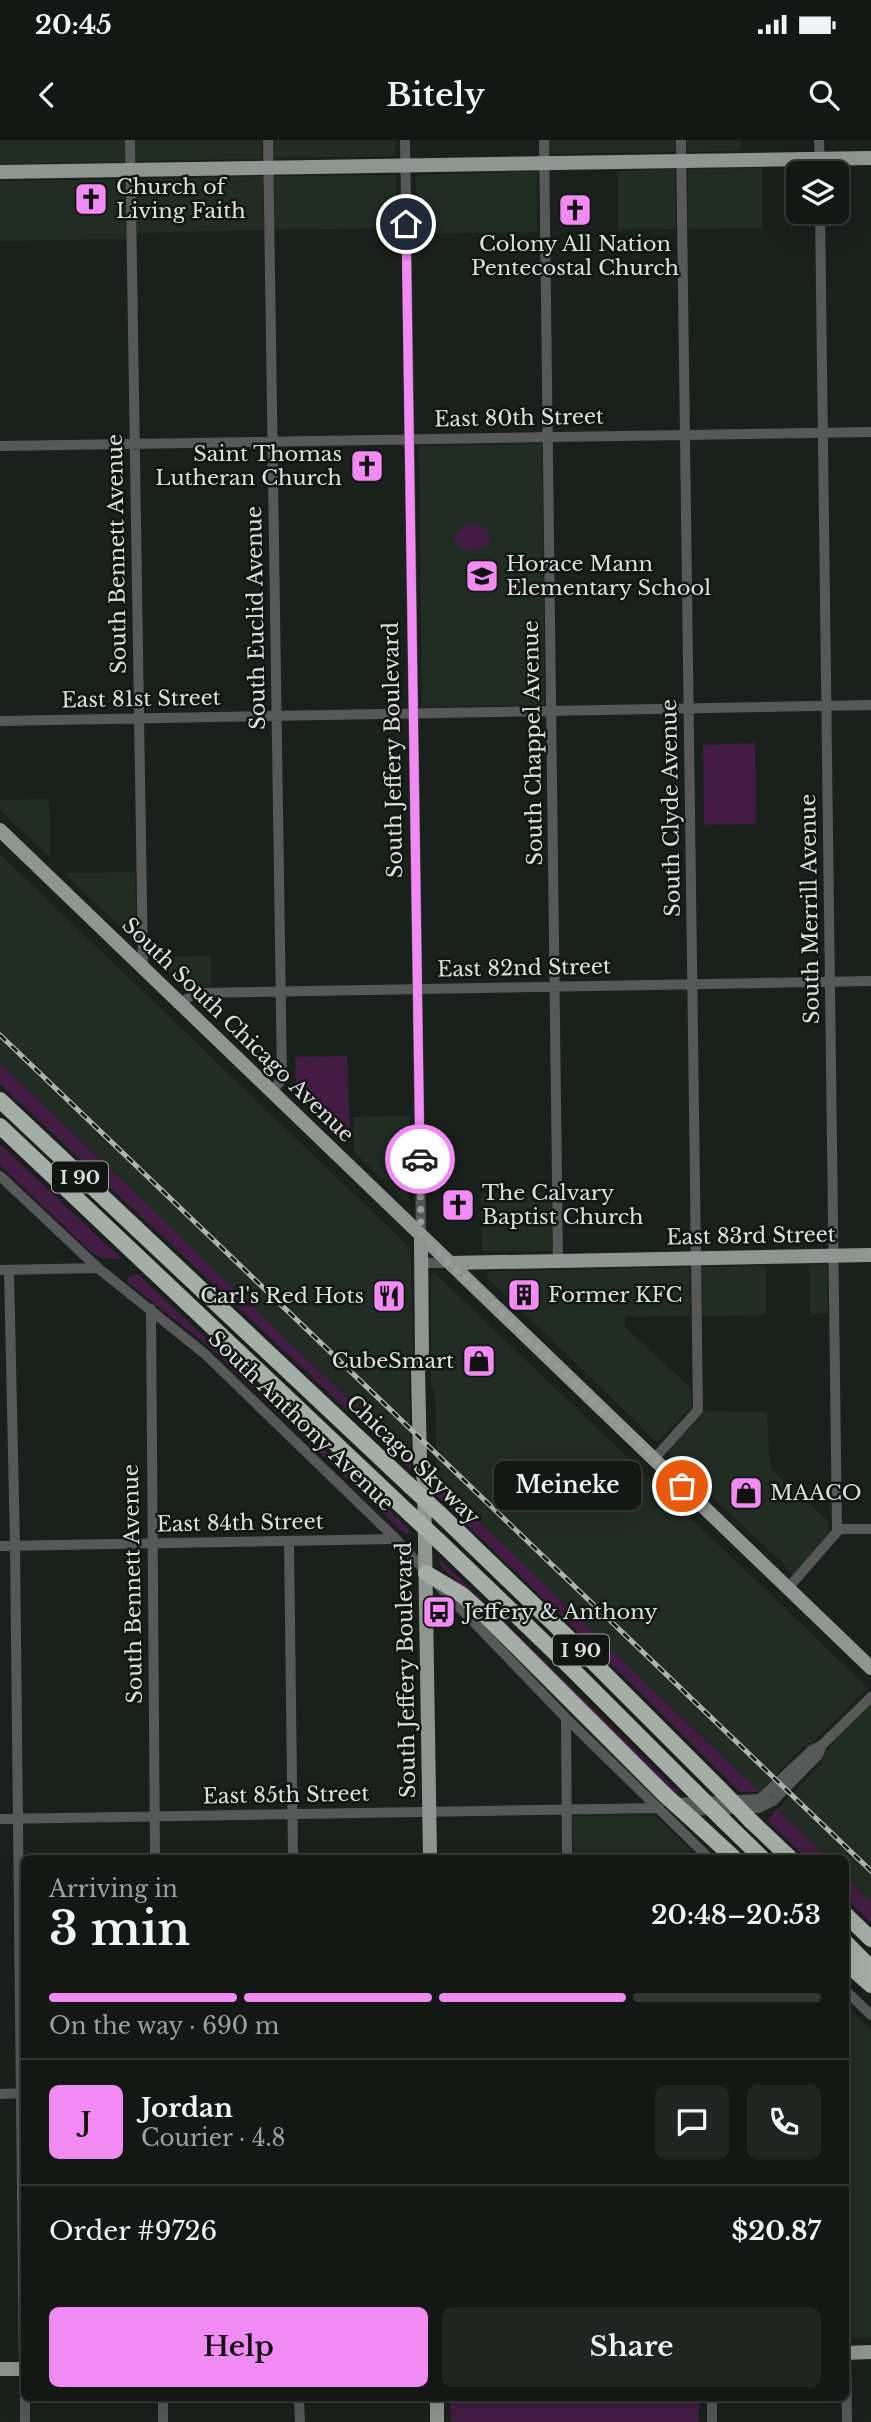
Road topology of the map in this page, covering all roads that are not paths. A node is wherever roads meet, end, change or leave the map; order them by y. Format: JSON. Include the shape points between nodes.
{"nodes":[{"id":1,"x":130,"y":140,"type":"edge"},
{"id":2,"x":268,"y":140,"type":"edge"},
{"id":3,"x":405,"y":140,"type":"edge"},
{"id":4,"x":544,"y":140,"type":"edge"},
{"id":5,"x":681,"y":140,"type":"edge"},
{"id":6,"x":819,"y":140,"type":"edge"},
{"id":7,"x":871,"y":158,"type":"edge"},
{"id":8,"x":681,"y":161,"type":"junction"},
{"id":9,"x":819,"y":161,"type":"edge"},
{"id":10,"x":849,"y":161,"type":"edge"},
{"id":11,"x":545,"y":163,"type":"junction"},
{"id":12,"x":405,"y":165,"type":"junction"},
{"id":13,"x":786,"y":165,"type":"edge"},
{"id":14,"x":268,"y":168,"type":"junction"},
{"id":15,"x":130,"y":170,"type":"junction"},
{"id":16,"x":0,"y":172,"type":"edge"},
{"id":17,"x":820,"y":224,"type":"edge"},
{"id":18,"x":871,"y":432,"type":"edge"},
{"id":19,"x":823,"y":433,"type":"junction"},
{"id":20,"x":685,"y":435,"type":"junction"},
{"id":21,"x":548,"y":437,"type":"junction"},
{"id":22,"x":410,"y":439,"type":"junction"},
{"id":23,"x":272,"y":442,"type":"junction"},
{"id":24,"x":135,"y":444,"type":"junction"},
{"id":25,"x":0,"y":446,"type":"edge"},
{"id":26,"x":871,"y":705,"type":"edge"},
{"id":27,"x":827,"y":706,"type":"junction"},
{"id":28,"x":688,"y":709,"type":"junction"},
{"id":29,"x":551,"y":711,"type":"junction"},
{"id":30,"x":414,"y":714,"type":"junction"},
{"id":31,"x":276,"y":716,"type":"junction"},
{"id":32,"x":139,"y":719,"type":"junction"},
{"id":33,"x":0,"y":721,"type":"edge"},
{"id":34,"x":0,"y":830,"type":"edge"},
{"id":35,"x":143,"y":967,"type":"junction"},
{"id":36,"x":830,"y":981,"type":"junction"},
{"id":37,"x":871,"y":981,"type":"edge"},
{"id":38,"x":692,"y":984,"type":"junction"},
{"id":39,"x":555,"y":986,"type":"junction"},
{"id":40,"x":418,"y":989,"type":"junction"},
{"id":41,"x":281,"y":991,"type":"junction"},
{"id":42,"x":181,"y":1003,"type":"junction"},
{"id":43,"x":272,"y":1091,"type":"junction"},
{"id":44,"x":0,"y":1100,"type":"edge"},
{"id":45,"x":0,"y":1126,"type":"edge"},
{"id":46,"x":0,"y":1176,"type":"edge"},
{"id":47,"x":421,"y":1235,"type":"junction"},
{"id":48,"x":871,"y":1255,"type":"edge"},
{"id":49,"x":834,"y":1256,"type":"junction"},
{"id":50,"x":696,"y":1258,"type":"junction"},
{"id":51,"x":558,"y":1261,"type":"junction"},
{"id":52,"x":422,"y":1263,"type":"junction"},
{"id":53,"x":450,"y":1263,"type":"junction"},
{"id":54,"x":98,"y":1268,"type":"junction"},
{"id":55,"x":5,"y":1270,"type":"edge"},
{"id":56,"x":151,"y":1309,"type":"junction"},
{"id":57,"x":654,"y":1458,"type":"junction"},
{"id":58,"x":417,"y":1483,"type":"junction"},
{"id":59,"x":871,"y":1529,"type":"edge"},
{"id":60,"x":837,"y":1530,"type":"junction"},
{"id":61,"x":396,"y":1539,"type":"junction"},
{"id":62,"x":289,"y":1541,"type":"junction"},
{"id":63,"x":151,"y":1544,"type":"junction"},
{"id":64,"x":0,"y":1546,"type":"edge"},
{"id":65,"x":15,"y":1546,"type":"junction"},
{"id":66,"x":426,"y":1573,"type":"junction"},
{"id":67,"x":788,"y":1588,"type":"junction"},
{"id":68,"x":871,"y":1668,"type":"edge"},
{"id":69,"x":871,"y":1697,"type":"edge"},
{"id":70,"x":566,"y":1718,"type":"junction"},
{"id":71,"x":661,"y":1801,"type":"junction"},
{"id":72,"x":567,"y":1810,"type":"junction"},
{"id":73,"x":429,"y":1811,"type":"junction"},
{"id":74,"x":293,"y":1814,"type":"junction"},
{"id":75,"x":155,"y":1816,"type":"junction"},
{"id":76,"x":0,"y":1819,"type":"edge"},
{"id":77,"x":18,"y":1819,"type":"junction"},
{"id":78,"x":155,"y":1855,"type":"edge"},
{"id":79,"x":293,"y":1855,"type":"edge"},
{"id":80,"x":430,"y":1855,"type":"edge"},
{"id":81,"x":567,"y":1855,"type":"edge"},
{"id":82,"x":706,"y":1855,"type":"edge"},
{"id":83,"x":731,"y":1855,"type":"edge"},
{"id":84,"x":759,"y":1855,"type":"edge"},
{"id":85,"x":787,"y":1855,"type":"edge"},
{"id":86,"x":849,"y":1918,"type":"edge"},
{"id":87,"x":871,"y":1939,"type":"edge"},
{"id":88,"x":849,"y":1946,"type":"edge"},
{"id":89,"x":849,"y":1966,"type":"edge"},
{"id":90,"x":871,"y":1968,"type":"edge"},
{"id":91,"x":21,"y":1983,"type":"edge"},
{"id":92,"x":871,"y":1985,"type":"edge"},
{"id":93,"x":849,"y":1994,"type":"edge"},
{"id":94,"x":871,"y":2015,"type":"edge"},
{"id":95,"x":21,"y":2093,"type":"edge"},
{"id":96,"x":0,"y":2094,"type":"edge"},
{"id":97,"x":871,"y":2352,"type":"edge"},
{"id":98,"x":849,"y":2353,"type":"edge"},
{"id":99,"x":0,"y":2369,"type":"edge"},
{"id":100,"x":21,"y":2369,"type":"edge"},
{"id":101,"x":25,"y":2401,"type":"edge"},
{"id":102,"x":163,"y":2401,"type":"edge"},
{"id":103,"x":299,"y":2401,"type":"edge"},
{"id":104,"x":437,"y":2401,"type":"edge"},
{"id":105,"x":712,"y":2401,"type":"edge"},
{"id":106,"x":847,"y":2401,"type":"edge"},
{"id":107,"x":25,"y":2422,"type":"edge"},
{"id":108,"x":163,"y":2422,"type":"edge"},
{"id":109,"x":300,"y":2422,"type":"edge"},
{"id":110,"x":437,"y":2422,"type":"edge"},
{"id":111,"x":712,"y":2422,"type":"edge"},
{"id":112,"x":848,"y":2422,"type":"edge"}],
"edges":[{"from":1,"to":15,"type":"street","name":"South Bennett Avenue"},
{"from":2,"to":14,"type":"street","name":"South Euclid Avenue"},
{"from":3,"to":12,"type":"street","name":"South Jeffery Boulevard"},
{"from":4,"to":11,"type":"street","name":"South Chappel Avenue"},
{"from":5,"to":8,"type":"street","name":"South Clyde Avenue"},
{"from":6,"to":9,"type":"street"},
{"from":7,"to":10,"type":"main road"},
{"from":8,"to":11,"type":"main road"},
{"from":8,"to":13,"type":"main road"},
{"from":8,"to":20,"type":"street","name":"South Clyde Avenue"},
{"from":11,"to":12,"type":"main road"},
{"from":11,"to":21,"type":"street","name":"South Chappel Avenue"},
{"from":12,"to":14,"type":"main road"},
{"from":12,"to":22,"type":"street","name":"South Jeffery Boulevard"},
{"from":14,"to":15,"type":"main road"},
{"from":14,"to":23,"type":"street","name":"South Euclid Avenue"},
{"from":15,"to":16,"type":"main road"},
{"from":15,"to":24,"type":"street","name":"South Bennett Avenue"},
{"from":17,"to":19,"type":"street","name":"South Merrill Avenue"},
{"from":18,"to":19,"type":"street","name":"East 80th Street"},
{"from":19,"to":20,"type":"street","name":"East 80th Street"},
{"from":19,"to":27,"type":"street","name":"South Merrill Avenue"},
{"from":20,"to":21,"type":"street","name":"East 80th Street"},
{"from":20,"to":28,"type":"street","name":"South Clyde Avenue"},
{"from":21,"to":22,"type":"street","name":"East 80th Street"},
{"from":21,"to":29,"type":"street","name":"South Chappel Avenue"},
{"from":22,"to":23,"type":"street","name":"East 80th Street"},
{"from":22,"to":30,"type":"street","name":"South Jeffery Boulevard"},
{"from":23,"to":24,"type":"street","name":"East 80th Street"},
{"from":23,"to":31,"type":"street","name":"South Euclid Avenue"},
{"from":24,"to":25,"type":"street","name":"East 80th Street"},
{"from":24,"to":32,"type":"street","name":"South Bennett Avenue"},
{"from":26,"to":27,"type":"street","name":"East 81st Street"},
{"from":27,"to":28,"type":"street","name":"East 81st Street"},
{"from":27,"to":36,"type":"street","name":"South Merrill Avenue"},
{"from":28,"to":29,"type":"street","name":"East 81st Street"},
{"from":28,"to":38,"type":"street","name":"South Clyde Avenue"},
{"from":29,"to":30,"type":"street","name":"East 81st Street"},
{"from":29,"to":39,"type":"street","name":"South Chappel Avenue"},
{"from":30,"to":31,"type":"street","name":"East 81st Street"},
{"from":30,"to":40,"type":"street","name":"South Jeffery Boulevard"},
{"from":31,"to":32,"type":"street","name":"East 81st Street"},
{"from":31,"to":41,"type":"street","name":"South Euclid Avenue"},
{"from":32,"to":33,"type":"street","name":"East 81st Street"},
{"from":32,"to":35,"type":"street","name":"South Bennett Avenue"},
{"from":34,"to":35,"type":"main road","name":"South South Chicago Avenue"},
{"from":35,"to":42,"type":"main road","name":"South South Chicago Avenue"},
{"from":36,"to":37,"type":"street","name":"East 82nd Street"},
{"from":36,"to":38,"type":"street","name":"East 82nd Street"},
{"from":36,"to":49,"type":"street","name":"South Merrill Avenue"},
{"from":38,"to":39,"type":"street","name":"East 82nd Street"},
{"from":38,"to":50,"type":"street","name":"South Clyde Avenue"},
{"from":39,"to":40,"type":"street","name":"East 82nd Street"},
{"from":39,"to":51,"type":"street","name":"South Chappel Avenue"},
{"from":40,"to":41,"type":"street","name":"East 82nd Street"},
{"from":40,"to":47,"type":"street","name":"South Jeffery Boulevard"},
{"from":41,"to":42,"type":"street","name":"East 82nd Street","via":[[195,993]]},
{"from":41,"to":43,"type":"street","name":"South Euclid Avenue","via":[[282,1079]]},
{"from":42,"to":43,"type":"main road","name":"South South Chicago Avenue"},
{"from":43,"to":47,"type":"main road","name":"South South Chicago Avenue"},
{"from":44,"to":58,"type":"highway","name":"Chicago Skyway","number":"I 90"},
{"from":45,"to":84,"type":"highway","name":"Chicago Skyway","number":"I 90","bridge":true,"via":[[571,1668]]},
{"from":46,"to":54,"type":"street","name":"South Anthony Avenue"},
{"from":47,"to":52,"type":"main road","name":"South Jeffery Boulevard"},
{"from":47,"to":53,"type":"main road","name":"South South Chicago Avenue"},
{"from":48,"to":49,"type":"main road","name":"East 83rd Street"},
{"from":49,"to":50,"type":"main road","name":"East 83rd Street"},
{"from":49,"to":60,"type":"street","name":"South Merrill Avenue"},
{"from":50,"to":51,"type":"main road","name":"East 83rd Street"},
{"from":50,"to":57,"type":"street","name":"South Clyde Avenue","via":[[698,1410]]},
{"from":51,"to":53,"type":"main road","name":"East 83rd Street"},
{"from":52,"to":53,"type":"street","name":"East 83rd Street"},
{"from":52,"to":58,"type":"main road","name":"South Jeffery Boulevard","via":[[429,1462]]},
{"from":53,"to":57,"type":"main road","name":"South South Chicago Avenue"},
{"from":54,"to":55,"type":"street"},
{"from":54,"to":56,"type":"street","name":"South Anthony Avenue"},
{"from":55,"to":65,"type":"street"},
{"from":56,"to":61,"type":"street","name":"South Anthony Avenue","via":[[205,1354]]},
{"from":56,"to":63,"type":"street","name":"South Bennett Avenue"},
{"from":57,"to":67,"type":"main road","name":"South South Chicago Avenue"},
{"from":58,"to":66,"type":"main road","name":"South Jeffery Boulevard"},
{"from":58,"to":85,"type":"highway","name":"Chicago Skyway","number":"I 90","bridge":true,"via":[[439,1513]]},
{"from":59,"to":60,"type":"street"},
{"from":60,"to":67,"type":"street"},
{"from":61,"to":62,"type":"street","name":"East 84th Street"},
{"from":61,"to":66,"type":"street","name":"South Anthony Avenue"},
{"from":62,"to":63,"type":"street","name":"East 84th Street"},
{"from":62,"to":74,"type":"street"},
{"from":63,"to":65,"type":"street","name":"East 84th Street"},
{"from":63,"to":75,"type":"street","name":"South Bennett Avenue"},
{"from":64,"to":65,"type":"street","name":"East 84th Street"},
{"from":65,"to":77,"type":"street"},
{"from":66,"to":70,"type":"street","name":"South Anthony Avenue"},
{"from":66,"to":71,"type":"highway","via":[[461,1594],[488,1618]]},
{"from":66,"to":73,"type":"main road","name":"South Jeffery Boulevard"},
{"from":67,"to":68,"type":"main road","name":"South South Chicago Avenue"},
{"from":69,"to":71,"type":"street","name":"East 85th Street","via":[[760,1798]]},
{"from":70,"to":71,"type":"street","name":"South Anthony Avenue"},
{"from":70,"to":72,"type":"street"},
{"from":71,"to":72,"type":"street","name":"East 85th Street"},
{"from":71,"to":82,"type":"street","name":"South Anthony Avenue"},
{"from":71,"to":83,"type":"highway","bridge":true,"via":[[695,1822]]},
{"from":72,"to":73,"type":"street","name":"East 85th Street"},
{"from":72,"to":81,"type":"street"},
{"from":73,"to":74,"type":"street","name":"East 85th Street"},
{"from":73,"to":80,"type":"main road","name":"South Jeffery Boulevard"},
{"from":74,"to":75,"type":"street","name":"East 85th Street"},
{"from":74,"to":79,"type":"street"},
{"from":75,"to":77,"type":"street","name":"East 85th Street"},
{"from":75,"to":78,"type":"street","name":"South Bennett Avenue"},
{"from":76,"to":77,"type":"street","name":"East 85th Street"},
{"from":77,"to":91,"type":"street"},
{"from":86,"to":87,"type":"highway"},
{"from":88,"to":90,"type":"highway"},
{"from":89,"to":92,"type":"highway"},
{"from":93,"to":94,"type":"street"},
{"from":95,"to":96,"type":"street"},
{"from":97,"to":98,"type":"main road"},
{"from":99,"to":100,"type":"main road"},
{"from":101,"to":107,"type":"street"},
{"from":102,"to":108,"type":"street"},
{"from":103,"to":109,"type":"street"},
{"from":104,"to":110,"type":"main road"},
{"from":105,"to":111,"type":"street"},
{"from":106,"to":112,"type":"street"}]}
